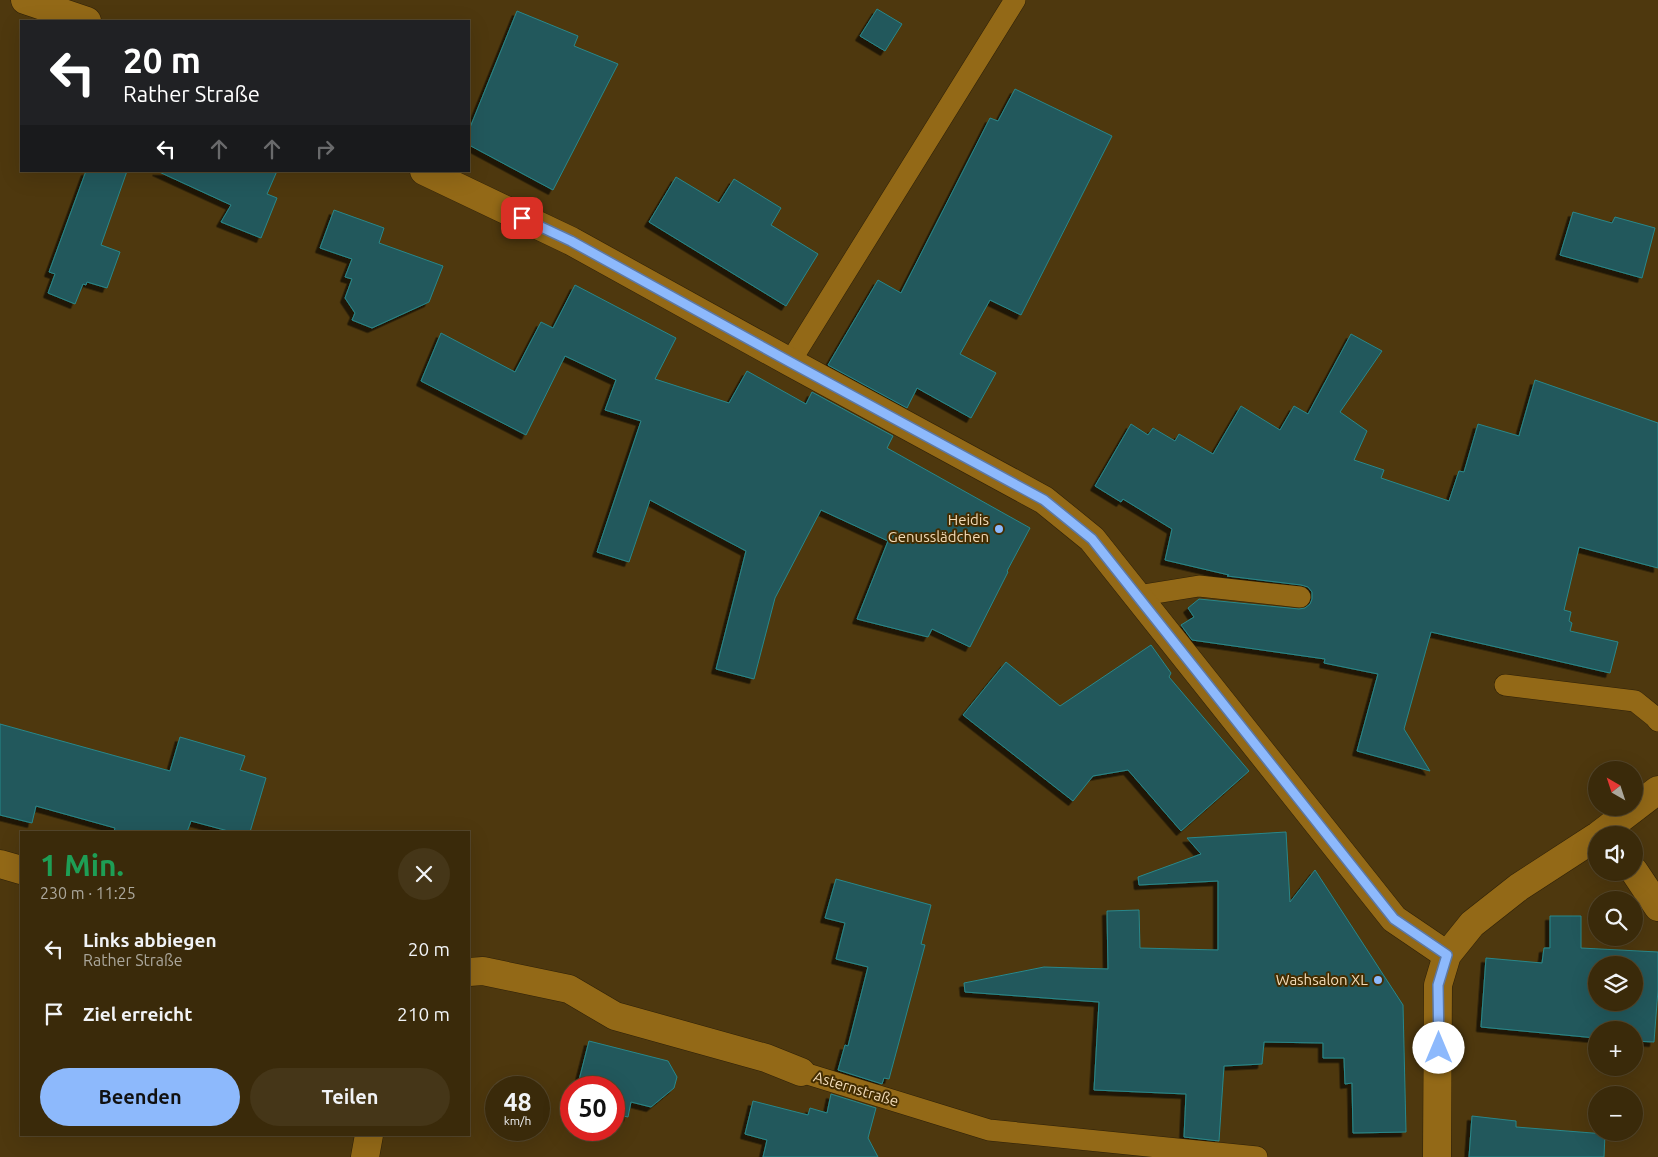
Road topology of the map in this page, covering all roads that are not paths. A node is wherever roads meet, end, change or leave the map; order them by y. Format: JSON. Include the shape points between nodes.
{"nodes":[{"id":1,"x":25,"y":0,"type":"edge"},
{"id":2,"x":1015,"y":0,"type":"edge"},
{"id":3,"x":84,"y":20,"type":"edge"},
{"id":4,"x":426,"y":172,"type":"edge"},
{"id":5,"x":790,"y":362,"type":"junction"},
{"id":6,"x":1137,"y":596,"type":"junction"},
{"id":7,"x":1300,"y":597,"type":"dead end"},
{"id":8,"x":1505,"y":685,"type":"dead end"},
{"id":9,"x":1658,"y":721,"type":"edge"},
{"id":10,"x":1658,"y":790,"type":"edge"},
{"id":11,"x":1613,"y":826,"type":"edge"},
{"id":12,"x":1588,"y":843,"type":"edge"},
{"id":13,"x":0,"y":864,"type":"edge"},
{"id":14,"x":20,"y":870,"type":"edge"},
{"id":15,"x":1641,"y":881,"type":"edge"},
{"id":16,"x":1658,"y":907,"type":"edge"},
{"id":17,"x":1447,"y":955,"type":"junction"},
{"id":18,"x":470,"y":972,"type":"edge"},
{"id":19,"x":801,"y":1072,"type":"joint"},
{"id":20,"x":369,"y":1136,"type":"edge"},
{"id":21,"x":365,"y":1157,"type":"edge"},
{"id":22,"x":1257,"y":1157,"type":"edge"},
{"id":23,"x":1438,"y":1157,"type":"edge"}],
"edges":[{"from":1,"to":3,"type":"street"},
{"from":2,"to":5,"type":"lane"},
{"from":4,"to":5,"type":"street","via":[[571,241]]},
{"from":5,"to":6,"type":"street","via":[[1044,500],[1092,539]]},
{"from":6,"to":7,"type":"lane","via":[[1199,586]]},
{"from":6,"to":17,"type":"street","via":[[1394,919]]},
{"from":8,"to":9,"type":"lane","via":[[1635,701]]},
{"from":10,"to":11,"type":"street"},
{"from":12,"to":17,"type":"street","via":[[1519,887],[1472,924]]},
{"from":13,"to":14,"type":"street"},
{"from":15,"to":16,"type":"street"},
{"from":17,"to":23,"type":"street","via":[[1438,985]]},
{"from":18,"to":19,"type":"street","name":"Asternstraße","via":[[483,971],[570,989],[615,1016],[766,1058]]},
{"from":19,"to":22,"type":"lane","name":"Asternstraße","via":[[989,1130]]},
{"from":20,"to":21,"type":"street"}]}
